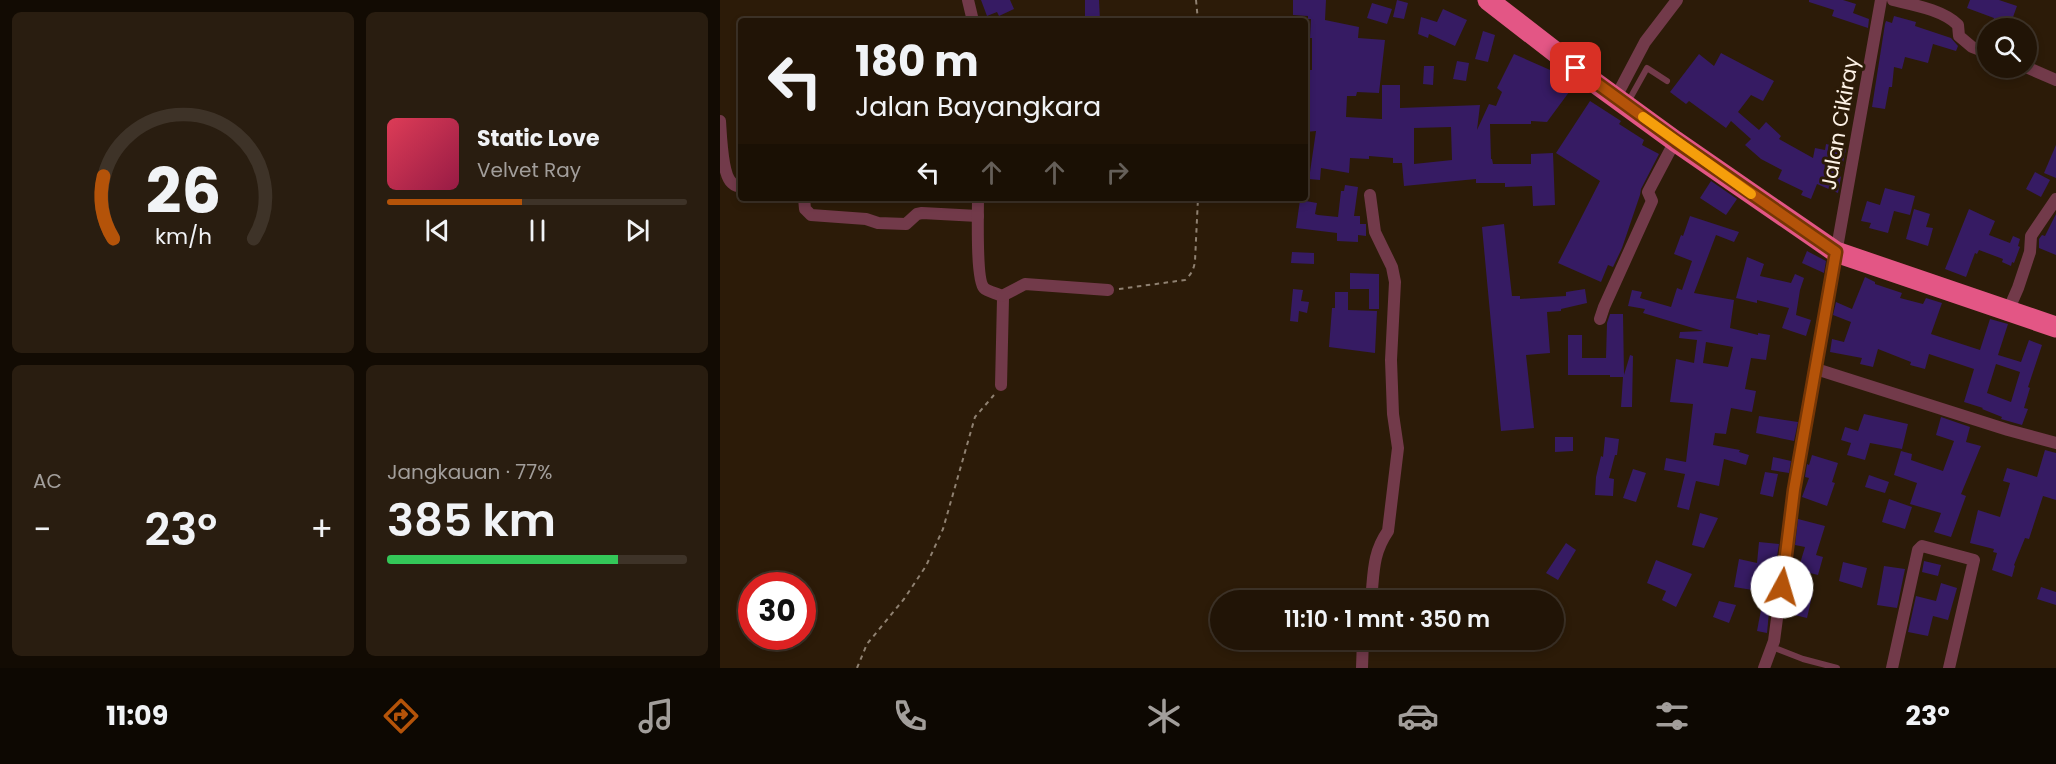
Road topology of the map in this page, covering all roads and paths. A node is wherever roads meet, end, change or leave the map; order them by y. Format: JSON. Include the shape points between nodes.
{"nodes":[{"id":1,"x":968,"y":0,"type":"edge"},
{"id":2,"x":1196,"y":0,"type":"edge"},
{"id":3,"x":1488,"y":0,"type":"edge"},
{"id":4,"x":1677,"y":0,"type":"edge"},
{"id":5,"x":1881,"y":0,"type":"edge"},
{"id":6,"x":1893,"y":0,"type":"edge"},
{"id":7,"x":972,"y":18,"type":"edge"},
{"id":8,"x":1198,"y":18,"type":"edge"},
{"id":9,"x":1977,"y":49,"type":"edge"},
{"id":10,"x":2037,"y":72,"type":"edge"},
{"id":11,"x":2056,"y":80,"type":"edge"},
{"id":12,"x":1667,"y":81,"type":"dead end"},
{"id":13,"x":1621,"y":101,"type":"junction"},
{"id":14,"x":720,"y":122,"type":"edge"},
{"id":15,"x":721,"y":136,"type":"edge"},
{"id":16,"x":1676,"y":141,"type":"junction"},
{"id":17,"x":738,"y":186,"type":"edge"},
{"id":18,"x":1371,"y":195,"type":"dead end"},
{"id":19,"x":2056,"y":199,"type":"edge"},
{"id":20,"x":805,"y":201,"type":"edge"},
{"id":21,"x":978,"y":201,"type":"edge"},
{"id":22,"x":1198,"y":201,"type":"edge"},
{"id":23,"x":978,"y":216,"type":"junction"},
{"id":24,"x":1836,"y":252,"type":"junction"},
{"id":25,"x":1108,"y":290,"type":"joint"},
{"id":26,"x":1002,"y":296,"type":"junction"},
{"id":27,"x":2008,"y":311,"type":"junction"},
{"id":28,"x":1600,"y":319,"type":"dead end"},
{"id":29,"x":2056,"y":327,"type":"edge"},
{"id":30,"x":1816,"y":369,"type":"junction"},
{"id":31,"x":1001,"y":385,"type":"joint"},
{"id":32,"x":2056,"y":442,"type":"edge"},
{"id":33,"x":1372,"y":590,"type":"edge"},
{"id":34,"x":1772,"y":646,"type":"junction"},
{"id":35,"x":1363,"y":650,"type":"edge"},
{"id":36,"x":857,"y":668,"type":"edge"},
{"id":37,"x":1362,"y":668,"type":"edge"},
{"id":38,"x":1764,"y":668,"type":"edge"},
{"id":39,"x":1837,"y":668,"type":"edge"},
{"id":40,"x":1892,"y":668,"type":"edge"},
{"id":41,"x":1949,"y":668,"type":"edge"}],
"edges":[{"from":1,"to":7,"type":"street"},
{"from":2,"to":8,"type":"path"},
{"from":3,"to":13,"type":"highway"},
{"from":4,"to":13,"type":"street","via":[[1645,42]]},
{"from":5,"to":24,"type":"street","name":"Jalan Cikiray"},
{"from":6,"to":9,"type":"street","via":[[1952,19],[1958,25],[1959,36]]},
{"from":10,"to":11,"type":"street"},
{"from":12,"to":13,"type":"lane","via":[[1647,68]]},
{"from":13,"to":16,"type":"highway"},
{"from":14,"to":15,"type":"street"},
{"from":15,"to":17,"type":"street","via":[[729,181]]},
{"from":16,"to":24,"type":"highway"},
{"from":16,"to":28,"type":"street","via":[[1648,192],[1652,201]]},
{"from":18,"to":33,"type":"street","via":[[1375,232],[1395,282],[1392,370],[1398,448],[1388,531],[1375,556]]},
{"from":19,"to":27,"type":"street","via":[[2031,236],[2030,252]]},
{"from":20,"to":23,"type":"street","via":[[811,215],[878,223],[906,224],[922,213]]},
{"from":21,"to":23,"type":"street"},
{"from":22,"to":25,"type":"path","via":[[1194,269],[1188,278]]},
{"from":23,"to":26,"type":"street","via":[[982,283]]},
{"from":24,"to":27,"type":"highway"},
{"from":24,"to":30,"type":"street","name":"Jalan Cikiray"},
{"from":25,"to":26,"type":"street","via":[[1025,284]]},
{"from":26,"to":31,"type":"street"},
{"from":27,"to":29,"type":"highway"},
{"from":30,"to":32,"type":"street"},
{"from":30,"to":34,"type":"street","name":"Jalan Cikiray"},
{"from":31,"to":36,"type":"path","via":[[975,417],[943,529],[926,566],[867,644]]},
{"from":34,"to":38,"type":"street","name":"Jalan Cikiray"},
{"from":34,"to":39,"type":"lane"},
{"from":35,"to":37,"type":"street"},
{"from":40,"to":41,"type":"street","via":[[1922,546],[1974,559]]}]}
